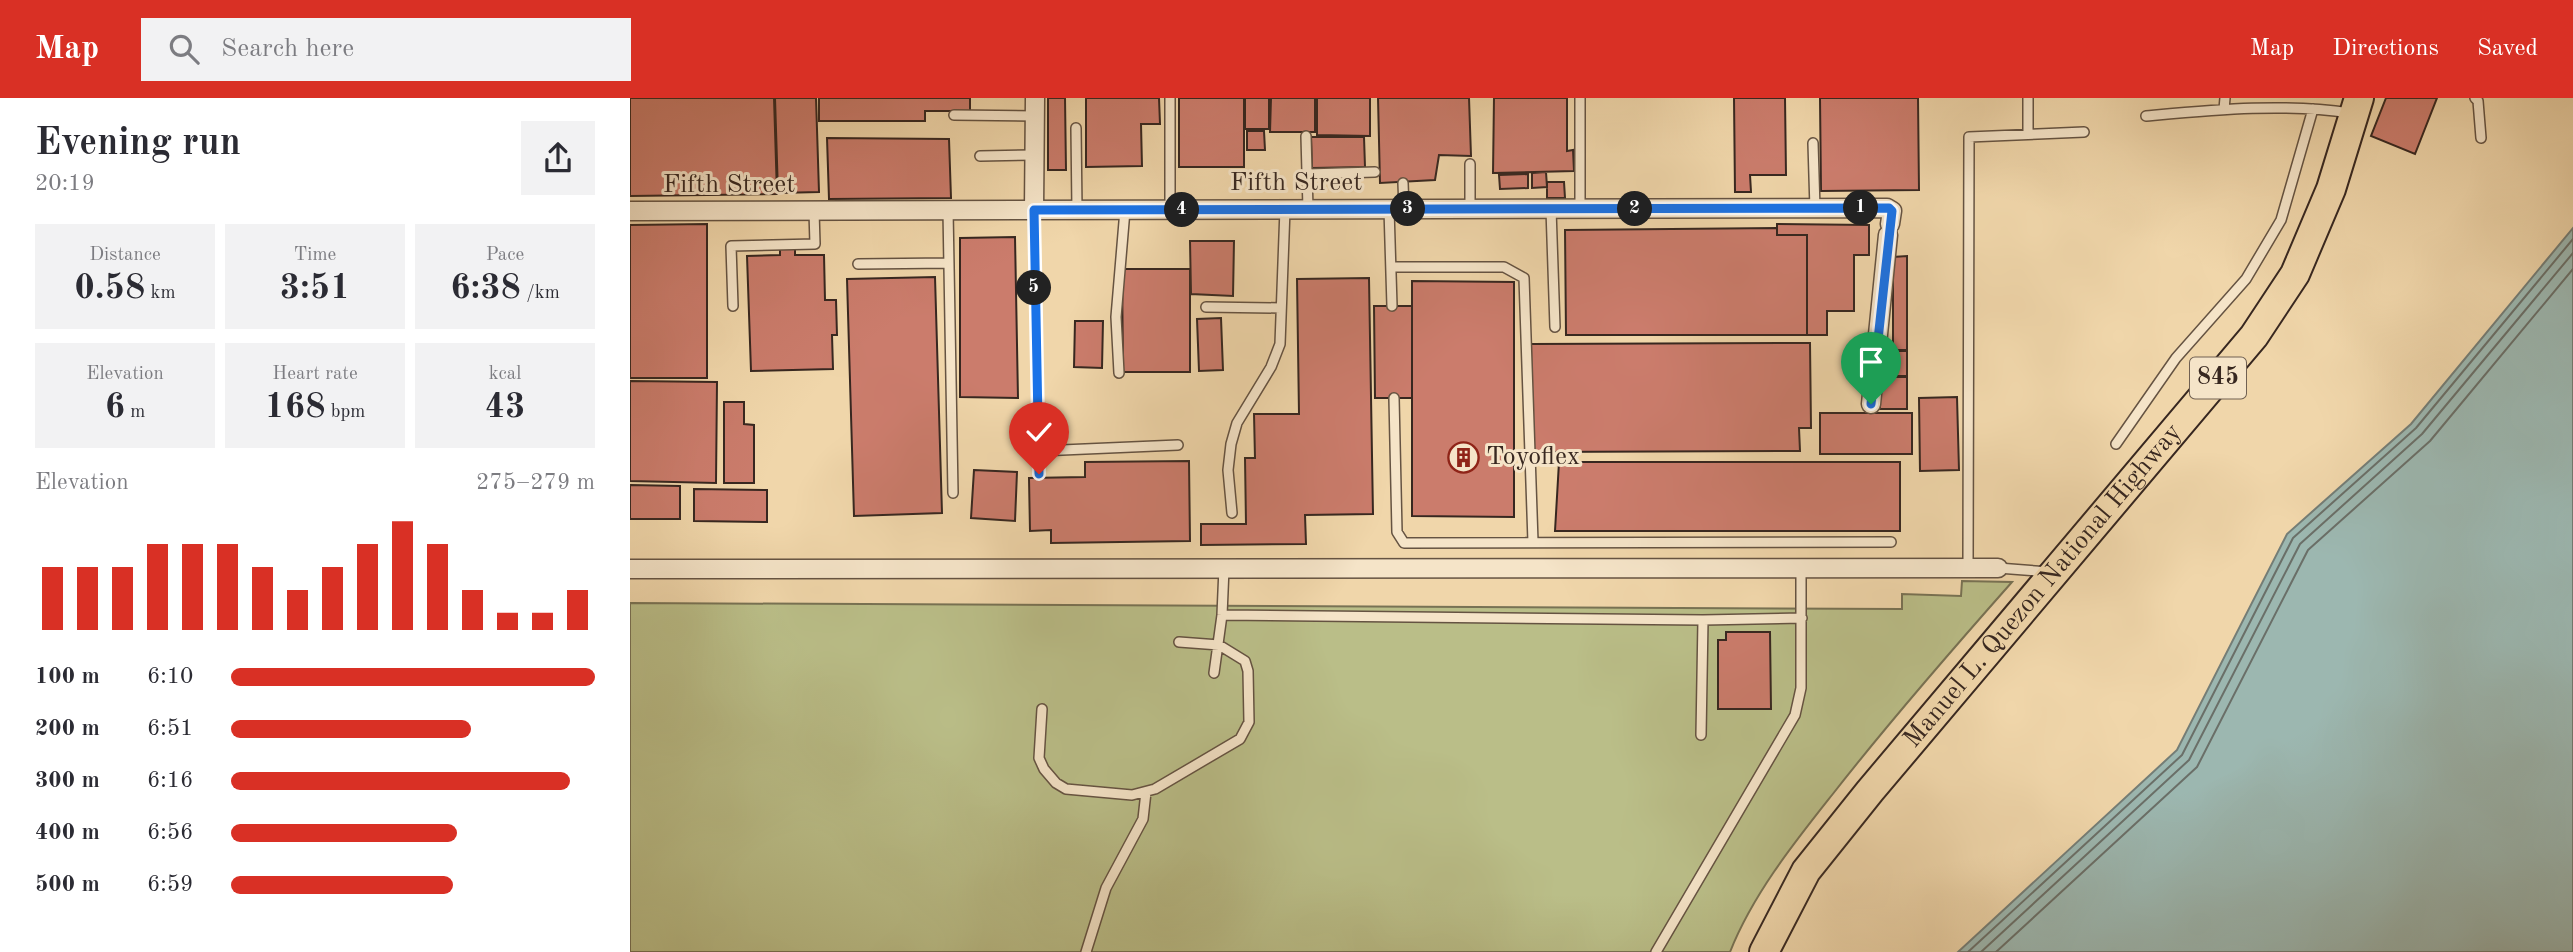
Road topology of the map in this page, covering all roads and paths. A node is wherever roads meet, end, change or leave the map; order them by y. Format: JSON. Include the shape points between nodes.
{"nodes":[{"id":1,"x":1035,"y":98,"type":"edge"},
{"id":2,"x":1170,"y":98,"type":"edge"},
{"id":3,"x":1580,"y":98,"type":"edge"},
{"id":4,"x":2028,"y":98,"type":"edge"},
{"id":5,"x":2225,"y":98,"type":"edge"},
{"id":6,"x":2296,"y":98,"type":"edge"},
{"id":7,"x":2475,"y":98,"type":"edge"},
{"id":8,"x":2357,"y":106,"type":"edge"},
{"id":9,"x":2224,"y":109,"type":"junction"},
{"id":10,"x":2296,"y":109,"type":"junction"},
{"id":11,"x":2313,"y":109,"type":"junction"},
{"id":12,"x":954,"y":115,"type":"dead end"},
{"id":13,"x":2146,"y":116,"type":"dead end"},
{"id":14,"x":1035,"y":117,"type":"junction"},
{"id":15,"x":1076,"y":128,"type":"dead end"},
{"id":16,"x":2084,"y":132,"type":"dead end"},
{"id":17,"x":2028,"y":133,"type":"junction"},
{"id":18,"x":1306,"y":136,"type":"dead end"},
{"id":19,"x":2481,"y":138,"type":"dead end"},
{"id":20,"x":1813,"y":143,"type":"dead end"},
{"id":21,"x":1035,"y":155,"type":"junction"},
{"id":22,"x":980,"y":156,"type":"dead end"},
{"id":23,"x":1470,"y":164,"type":"dead end"},
{"id":24,"x":1376,"y":172,"type":"dead end"},
{"id":25,"x":1307,"y":174,"type":"junction"},
{"id":26,"x":1403,"y":183,"type":"dead end"},
{"id":27,"x":1285,"y":209,"type":"junction"},
{"id":28,"x":1308,"y":209,"type":"junction"},
{"id":29,"x":1397,"y":209,"type":"junction"},
{"id":30,"x":1470,"y":209,"type":"junction"},
{"id":31,"x":1551,"y":209,"type":"junction"},
{"id":32,"x":1580,"y":209,"type":"junction"},
{"id":33,"x":1815,"y":209,"type":"junction"},
{"id":34,"x":948,"y":210,"type":"junction"},
{"id":35,"x":1034,"y":210,"type":"junction"},
{"id":36,"x":1077,"y":210,"type":"junction"},
{"id":37,"x":1125,"y":210,"type":"junction"},
{"id":38,"x":1170,"y":210,"type":"junction"},
{"id":39,"x":630,"y":211,"type":"edge"},
{"id":40,"x":814,"y":211,"type":"junction"},
{"id":41,"x":949,"y":263,"type":"junction"},
{"id":42,"x":858,"y":264,"type":"dead end"},
{"id":43,"x":1391,"y":267,"type":"junction"},
{"id":44,"x":733,"y":306,"type":"dead end"},
{"id":45,"x":1392,"y":306,"type":"dead end"},
{"id":46,"x":1206,"y":307,"type":"dead end"},
{"id":47,"x":1281,"y":308,"type":"junction"},
{"id":48,"x":1555,"y":327,"type":"dead end"},
{"id":49,"x":1119,"y":373,"type":"dead end"},
{"id":50,"x":1394,"y":398,"type":"dead end"},
{"id":51,"x":1871,"y":404,"type":"dead end"},
{"id":52,"x":2116,"y":444,"type":"dead end"},
{"id":53,"x":1178,"y":445,"type":"dead end"},
{"id":54,"x":1039,"y":451,"type":"junction"},
{"id":55,"x":1039,"y":474,"type":"dead end"},
{"id":56,"x":953,"y":493,"type":"dead end"},
{"id":57,"x":1232,"y":513,"type":"dead end"},
{"id":58,"x":1533,"y":542,"type":"junction"},
{"id":59,"x":1891,"y":542,"type":"dead end"},
{"id":60,"x":1224,"y":568,"type":"junction"},
{"id":61,"x":1968,"y":568,"type":"junction"},
{"id":62,"x":1998,"y":568,"type":"joint"},
{"id":63,"x":630,"y":569,"type":"edge"},
{"id":64,"x":1801,"y":569,"type":"junction"},
{"id":65,"x":2055,"y":572,"type":"junction"},
{"id":66,"x":1222,"y":615,"type":"junction"},
{"id":67,"x":1801,"y":618,"type":"junction"},
{"id":68,"x":1703,"y":620,"type":"junction"},
{"id":69,"x":1179,"y":642,"type":"dead end"},
{"id":70,"x":1219,"y":646,"type":"junction"},
{"id":71,"x":1214,"y":673,"type":"dead end"},
{"id":72,"x":1042,"y":709,"type":"dead end"},
{"id":73,"x":1701,"y":735,"type":"dead end"},
{"id":74,"x":1146,"y":792,"type":"junction"},
{"id":75,"x":1086,"y":952,"type":"edge"},
{"id":76,"x":1656,"y":952,"type":"edge"},
{"id":77,"x":1764,"y":952,"type":"edge"}],
"edges":[{"from":1,"to":14,"type":"street"},
{"from":2,"to":38,"type":"lane"},
{"from":3,"to":32,"type":"lane"},
{"from":4,"to":17,"type":"lane"},
{"from":5,"to":9,"type":"lane"},
{"from":6,"to":10,"type":"lane"},
{"from":7,"to":19,"type":"lane"},
{"from":8,"to":11,"type":"lane"},
{"from":8,"to":65,"type":"main road","name":"Manuel L. Quezon National Highway","number":"845","via":[[2295,274],[2253,336]]},
{"from":9,"to":10,"type":"lane"},
{"from":9,"to":13,"type":"lane"},
{"from":10,"to":11,"type":"lane"},
{"from":11,"to":52,"type":"lane","via":[[2281,220],[2246,279],[2176,358]]},
{"from":12,"to":14,"type":"lane"},
{"from":14,"to":21,"type":"street"},
{"from":15,"to":36,"type":"lane"},
{"from":16,"to":17,"type":"lane"},
{"from":17,"to":61,"type":"lane","via":[[1972,134],[1967,148]]},
{"from":18,"to":25,"type":"lane"},
{"from":20,"to":33,"type":"lane"},
{"from":21,"to":22,"type":"lane"},
{"from":21,"to":35,"type":"street"},
{"from":23,"to":30,"type":"lane"},
{"from":24,"to":25,"type":"lane"},
{"from":25,"to":28,"type":"lane"},
{"from":26,"to":29,"type":"lane"},
{"from":27,"to":28,"type":"street","name":"Fifth Street"},
{"from":27,"to":38,"type":"street","name":"Fifth Street"},
{"from":27,"to":47,"type":"lane"},
{"from":28,"to":29,"type":"street","name":"Fifth Street"},
{"from":29,"to":30,"type":"street","name":"Fifth Street"},
{"from":29,"to":43,"type":"lane"},
{"from":30,"to":31,"type":"street","name":"Fifth Street"},
{"from":31,"to":32,"type":"street","name":"Fifth Street"},
{"from":31,"to":48,"type":"lane"},
{"from":32,"to":33,"type":"street","name":"Fifth Street"},
{"from":33,"to":51,"type":"street","name":"Fifth Street","via":[[1892,211]]},
{"from":34,"to":35,"type":"street","name":"Fifth Street"},
{"from":34,"to":40,"type":"street","name":"Fifth Street"},
{"from":34,"to":41,"type":"lane"},
{"from":35,"to":36,"type":"street","name":"Fifth Street"},
{"from":35,"to":54,"type":"lane"},
{"from":36,"to":37,"type":"street","name":"Fifth Street"},
{"from":37,"to":38,"type":"street","name":"Fifth Street"},
{"from":37,"to":49,"type":"lane","via":[[1116,317]]},
{"from":39,"to":40,"type":"street","name":"Fifth Street"},
{"from":40,"to":44,"type":"lane","via":[[815,244],[731,246]]},
{"from":41,"to":42,"type":"lane"},
{"from":41,"to":56,"type":"lane"},
{"from":43,"to":45,"type":"lane"},
{"from":43,"to":58,"type":"lane","via":[[1504,267],[1524,278]]},
{"from":46,"to":47,"type":"lane"},
{"from":47,"to":57,"type":"lane","via":[[1280,344],[1237,423],[1231,444]]},
{"from":50,"to":58,"type":"lane","via":[[1400,540]]},
{"from":53,"to":54,"type":"lane"},
{"from":54,"to":55,"type":"lane"},
{"from":58,"to":59,"type":"lane"},
{"from":60,"to":63,"type":"street"},
{"from":60,"to":64,"type":"street"},
{"from":60,"to":66,"type":"lane"},
{"from":61,"to":62,"type":"street"},
{"from":61,"to":64,"type":"street"},
{"from":62,"to":65,"type":"lane"},
{"from":64,"to":67,"type":"lane"},
{"from":65,"to":77,"type":"main road","name":"Manuel L. Quezon National Highway","number":"845","via":[[1806,872]]},
{"from":66,"to":68,"type":"lane"},
{"from":66,"to":70,"type":"lane"},
{"from":67,"to":68,"type":"lane"},
{"from":67,"to":76,"type":"lane","via":[[1801,688],[1794,715]]},
{"from":68,"to":73,"type":"lane"},
{"from":69,"to":70,"type":"lane"},
{"from":70,"to":71,"type":"lane"},
{"from":70,"to":74,"type":"lane","via":[[1240,656],[1248,671],[1247,732]]},
{"from":72,"to":74,"type":"lane","via":[[1040,758],[1056,783],[1066,789],[1132,795]]},
{"from":74,"to":75,"type":"lane","via":[[1143,819],[1105,888]]}]}
